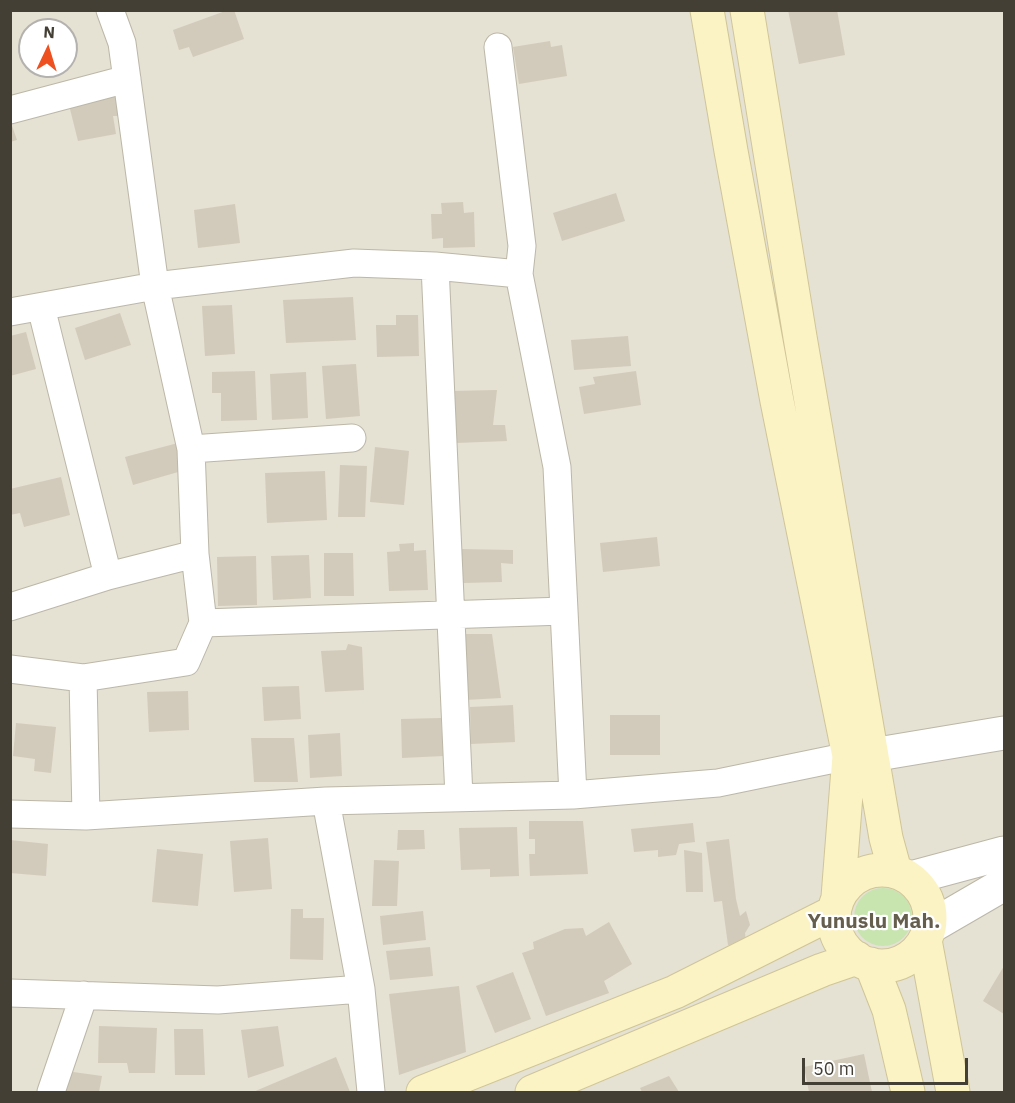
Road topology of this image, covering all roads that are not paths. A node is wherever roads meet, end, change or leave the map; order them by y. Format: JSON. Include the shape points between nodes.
{"nodes":[{"id":1,"x":110,"y":10,"type":"edge"},
{"id":2,"x":707,"y":10,"type":"edge"},
{"id":3,"x":747,"y":10,"type":"edge"},
{"id":4,"x":498,"y":47,"type":"dead end"},
{"id":5,"x":127,"y":79,"type":"junction"},
{"id":6,"x":10,"y":110,"type":"edge"},
{"id":7,"x":435,"y":266,"type":"junction"},
{"id":8,"x":519,"y":274,"type":"junction"},
{"id":9,"x":155,"y":285,"type":"junction"},
{"id":10,"x":41,"y":307,"type":"junction"},
{"id":11,"x":10,"y":312,"type":"edge"},
{"id":12,"x":352,"y":438,"type":"dead end"},
{"id":13,"x":191,"y":449,"type":"junction"},
{"id":14,"x":195,"y":554,"type":"junction"},
{"id":15,"x":108,"y":576,"type":"junction"},
{"id":16,"x":10,"y":607,"type":"edge"},
{"id":17,"x":564,"y":611,"type":"junction"},
{"id":18,"x":450,"y":614,"type":"junction"},
{"id":19,"x":203,"y":623,"type":"junction"},
{"id":20,"x":10,"y":669,"type":"edge"},
{"id":21,"x":83,"y":678,"type":"junction"},
{"id":22,"x":1005,"y":733,"type":"edge"},
{"id":23,"x":861,"y":756,"type":"junction"},
{"id":24,"x":573,"y":795,"type":"junction"},
{"id":25,"x":459,"y":797,"type":"junction"},
{"id":26,"x":326,"y":801,"type":"junction"},
{"id":27,"x":10,"y":814,"type":"edge"},
{"id":28,"x":86,"y":816,"type":"junction"},
{"id":29,"x":1005,"y":853,"type":"edge"},
{"id":30,"x":903,"y":875,"type":"junction"},
{"id":31,"x":1005,"y":884,"type":"edge"},
{"id":32,"x":836,"y":904,"type":"junction"},
{"id":33,"x":928,"y":933,"type":"junction"},
{"id":34,"x":864,"y":961,"type":"junction"},
{"id":35,"x":361,"y":989,"type":"junction"},
{"id":36,"x":10,"y":993,"type":"edge"},
{"id":37,"x":84,"y":995,"type":"junction"},
{"id":38,"x":51,"y":1092,"type":"edge"},
{"id":39,"x":371,"y":1092,"type":"edge"},
{"id":40,"x":423,"y":1092,"type":"edge"},
{"id":41,"x":532,"y":1092,"type":"edge"},
{"id":42,"x":908,"y":1092,"type":"edge"},
{"id":43,"x":953,"y":1092,"type":"edge"}],
"edges":[{"from":1,"to":5,"type":"street","via":[[122,43]]},
{"from":2,"to":23,"type":"main road","via":[[777,401]]},
{"from":3,"to":23,"type":"main road"},
{"from":4,"to":8,"type":"street","via":[[522,246]]},
{"from":5,"to":6,"type":"street"},
{"from":5,"to":9,"type":"street"},
{"from":7,"to":8,"type":"street"},
{"from":7,"to":9,"type":"street","via":[[354,263]]},
{"from":7,"to":18,"type":"street"},
{"from":8,"to":17,"type":"street","via":[[558,467]]},
{"from":9,"to":10,"type":"street"},
{"from":9,"to":13,"type":"street"},
{"from":10,"to":11,"type":"street"},
{"from":10,"to":15,"type":"street"},
{"from":12,"to":13,"type":"street"},
{"from":13,"to":14,"type":"street"},
{"from":14,"to":15,"type":"street"},
{"from":14,"to":19,"type":"street"},
{"from":15,"to":16,"type":"street"},
{"from":17,"to":18,"type":"street"},
{"from":17,"to":24,"type":"street"},
{"from":18,"to":19,"type":"street"},
{"from":18,"to":25,"type":"street"},
{"from":19,"to":21,"type":"street","via":[[186,662]]},
{"from":20,"to":21,"type":"street"},
{"from":21,"to":28,"type":"street"},
{"from":22,"to":23,"type":"street"},
{"from":23,"to":24,"type":"street","via":[[718,783]]},
{"from":23,"to":30,"type":"main road","via":[[886,838]]},
{"from":23,"to":32,"type":"main road"},
{"from":24,"to":25,"type":"street"},
{"from":25,"to":26,"type":"street"},
{"from":26,"to":28,"type":"street"},
{"from":26,"to":35,"type":"street"},
{"from":27,"to":28,"type":"street"},
{"from":29,"to":30,"type":"street"},
{"from":30,"to":32,"type":"main road","via":[[878,870],[862,874],[848,883]]},
{"from":30,"to":33,"type":"main road","via":[[921,888],[927,900]]},
{"from":31,"to":33,"type":"street"},
{"from":32,"to":34,"type":"main road","via":[[835,928],[840,942],[850,954]]},
{"from":32,"to":40,"type":"main road","via":[[675,992]]},
{"from":33,"to":34,"type":"main road","via":[[917,951],[905,960],[892,965]]},
{"from":33,"to":43,"type":"main road"},
{"from":34,"to":41,"type":"main road","via":[[822,970]]},
{"from":34,"to":42,"type":"main road","via":[[889,1010]]},
{"from":35,"to":37,"type":"street","via":[[218,1000]]},
{"from":35,"to":39,"type":"street"},
{"from":36,"to":37,"type":"street"},
{"from":37,"to":38,"type":"street"}]}
